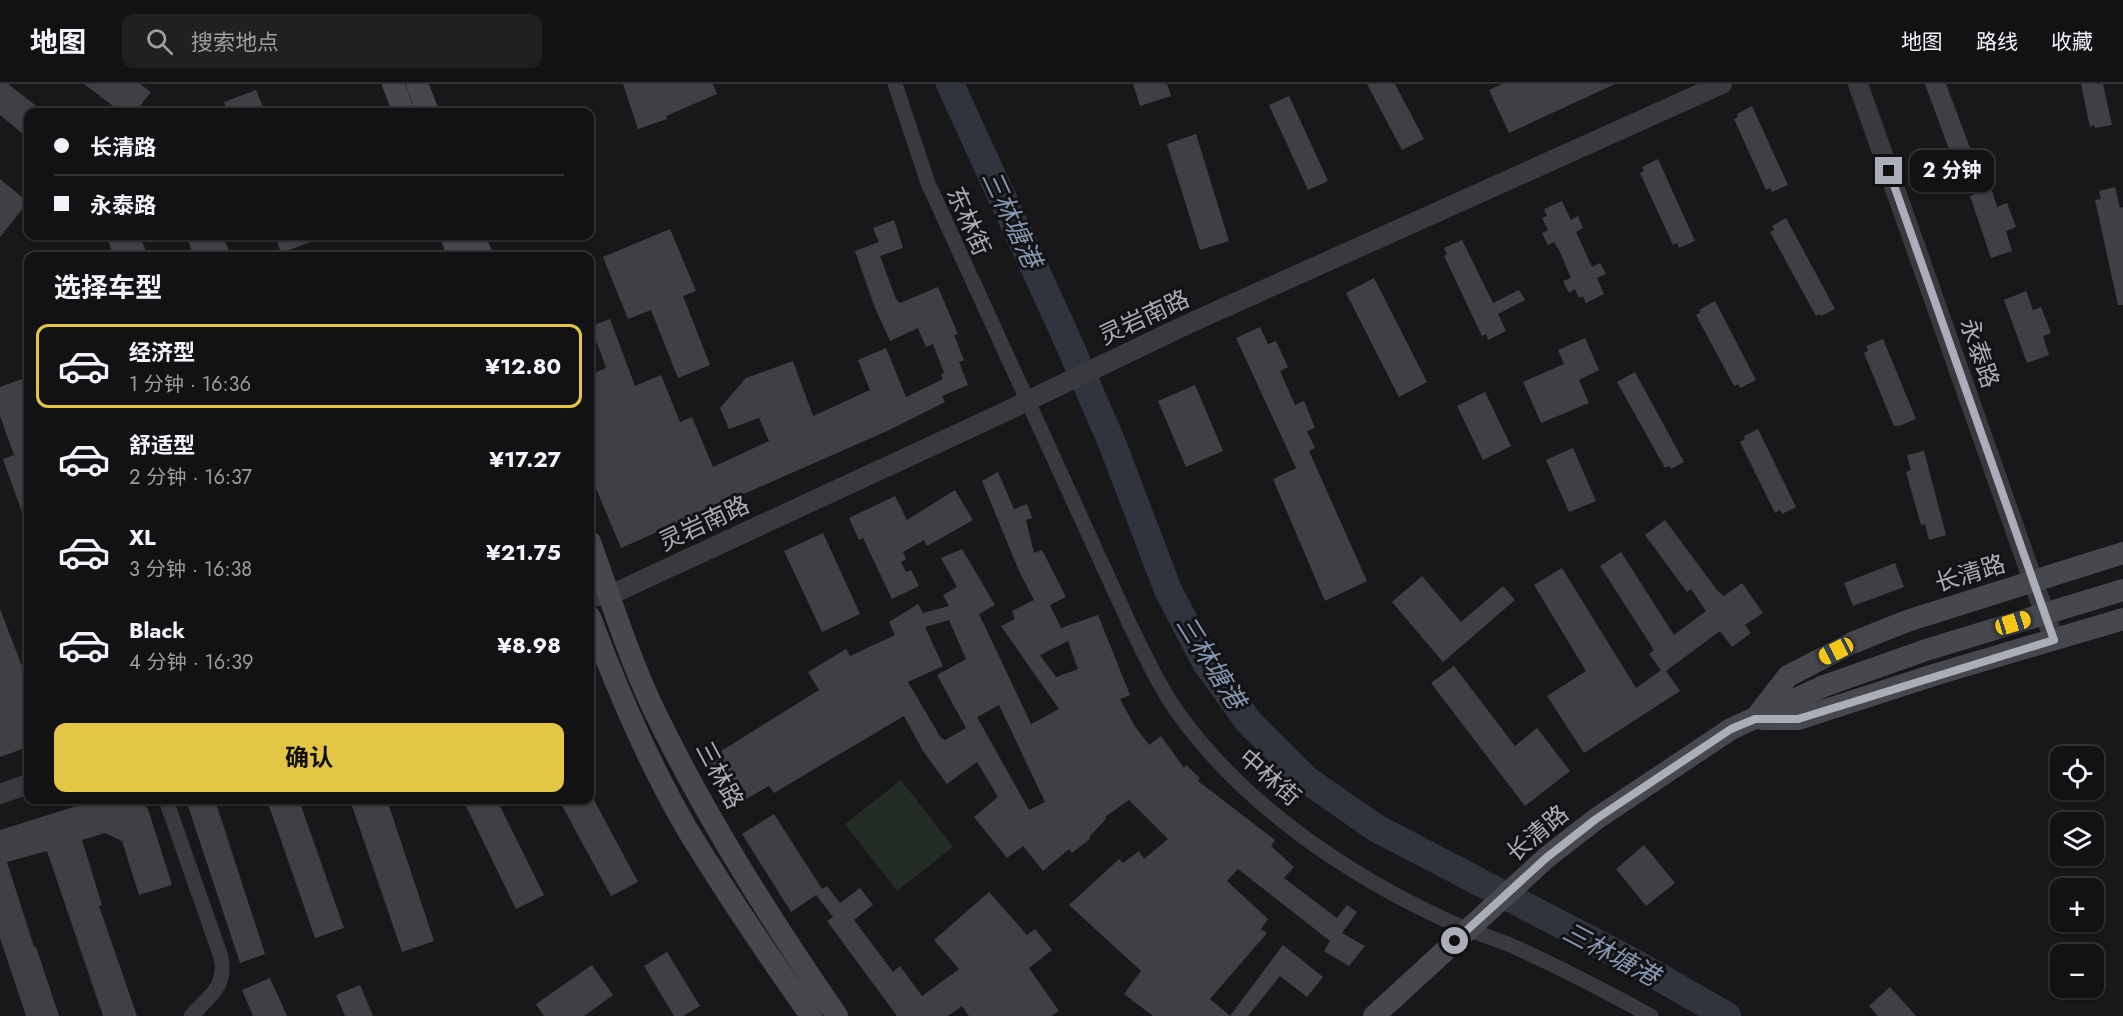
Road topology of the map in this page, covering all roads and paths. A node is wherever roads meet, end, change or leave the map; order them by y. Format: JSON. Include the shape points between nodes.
{"nodes":[{"id":1,"x":393,"y":84,"type":"edge"},
{"id":2,"x":417,"y":84,"type":"edge"},
{"id":3,"x":895,"y":84,"type":"edge"},
{"id":4,"x":1722,"y":84,"type":"edge"},
{"id":5,"x":1858,"y":84,"type":"edge"},
{"id":6,"x":402,"y":108,"type":"edge"},
{"id":7,"x":426,"y":108,"type":"edge"},
{"id":8,"x":1014,"y":372,"type":"joint"},
{"id":9,"x":2123,"y":552,"type":"edge"},
{"id":10,"x":594,"y":564,"type":"edge"},
{"id":11,"x":2034,"y":581,"type":"junction"},
{"id":12,"x":2123,"y":590,"type":"edge"},
{"id":13,"x":600,"y":596,"type":"edge"},
{"id":14,"x":2123,"y":620,"type":"edge"},
{"id":15,"x":594,"y":627,"type":"edge"},
{"id":16,"x":2054,"y":640,"type":"junction"},
{"id":17,"x":1755,"y":719,"type":"junction"},
{"id":18,"x":24,"y":785,"type":"edge"},
{"id":19,"x":0,"y":794,"type":"edge"},
{"id":20,"x":167,"y":804,"type":"edge"},
{"id":21,"x":1455,"y":933,"type":"junction"},
{"id":22,"x":191,"y":1016,"type":"edge"},
{"id":23,"x":811,"y":1016,"type":"edge"},
{"id":24,"x":837,"y":1016,"type":"edge"},
{"id":25,"x":1374,"y":1016,"type":"edge"},
{"id":26,"x":1651,"y":1016,"type":"edge"}],
"edges":[{"from":1,"to":6,"type":"main road"},
{"from":2,"to":7,"type":"main road"},
{"from":3,"to":8,"type":"street","name":"东林街","via":[[928,183]]},
{"from":4,"to":13,"type":"street","name":"灵岩南路"},
{"from":5,"to":11,"type":"street","name":"永泰路"},
{"from":8,"to":21,"type":"street","name":"中林街","via":[[1130,625],[1156,677],[1185,721],[1227,771],[1278,816]]},
{"from":9,"to":11,"type":"main road","name":"长清路"},
{"from":10,"to":13,"type":"main road","name":"三林路"},
{"from":11,"to":16,"type":"street","name":"永泰路"},
{"from":11,"to":17,"type":"main road","name":"长清路","via":[[1907,621],[1852,643],[1788,676]]},
{"from":12,"to":17,"type":"main road","name":"长清路","via":[[1926,650],[1824,686]]},
{"from":13,"to":24,"type":"main road","name":"三林路","via":[[715,825]]},
{"from":14,"to":16,"type":"main road","name":"长清路"},
{"from":15,"to":23,"type":"main road","via":[[641,740],[686,827]]},
{"from":16,"to":17,"type":"main road","name":"长清路","via":[[1798,719]]},
{"from":17,"to":21,"type":"main road","name":"长清路","via":[[1691,753],[1596,819]]},
{"from":18,"to":19,"type":"street"},
{"from":20,"to":22,"type":"street","via":[[224,971],[220,984]]},
{"from":21,"to":25,"type":"main road","name":"长清路"},
{"from":21,"to":26,"type":"street","name":"中林街","via":[[1546,961]]}]}
